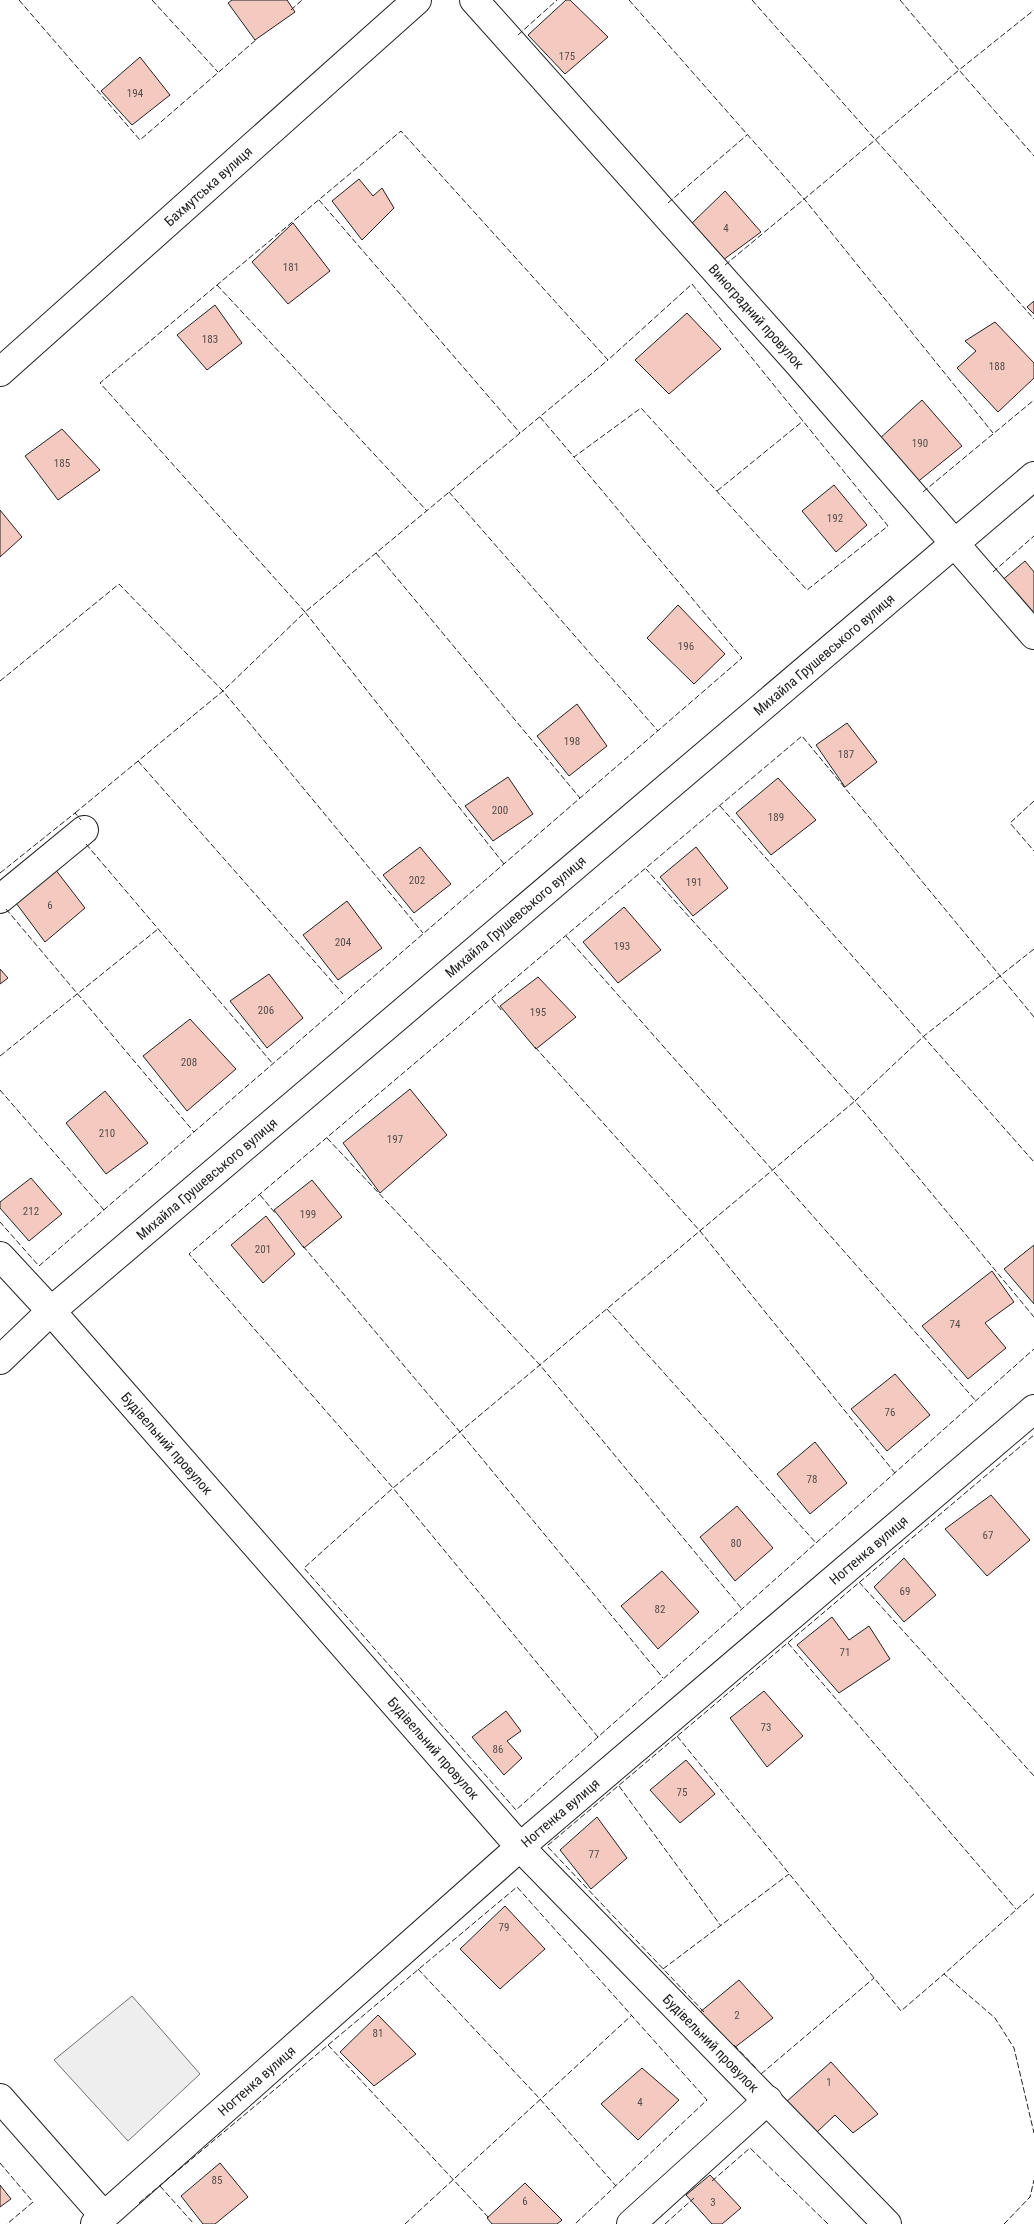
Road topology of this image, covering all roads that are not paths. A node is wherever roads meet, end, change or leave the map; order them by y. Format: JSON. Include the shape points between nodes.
{"nodes":[{"id":1,"x":416,"y":0,"type":"edge"},
{"id":2,"x":474,"y":0,"type":"edge"},
{"id":3,"x":0,"y":372,"type":"edge"},
{"id":4,"x":1034,"y":476,"type":"edge"},
{"id":5,"x":953,"y":543,"type":"junction"},
{"id":6,"x":1034,"y":635,"type":"edge"},
{"id":7,"x":84,"y":830,"type":"dead end"},
{"id":8,"x":0,"y":899,"type":"edge"},
{"id":9,"x":0,"y":1256,"type":"edge"},
{"id":10,"x":51,"y":1311,"type":"junction"},
{"id":11,"x":0,"y":1360,"type":"edge"},
{"id":12,"x":1034,"y":1409,"type":"edge"},
{"id":13,"x":520,"y":1847,"type":"junction"},
{"id":14,"x":0,"y":2098,"type":"edge"},
{"id":15,"x":768,"y":2100,"type":"junction"},
{"id":16,"x":100,"y":2220,"type":"edge"},
{"id":17,"x":630,"y":2224,"type":"edge"},
{"id":18,"x":887,"y":2224,"type":"edge"}],
"edges":[{"from":1,"to":3,"type":"street","name":"Бахмутська вулиця"},
{"from":2,"to":5,"type":"street","name":"Виноградний провулок","via":[[798,363]]},
{"from":4,"to":5,"type":"street","name":"Михайла Грушевського вулиця"},
{"from":5,"to":6,"type":"street","name":"Виноградний провулок"},
{"from":5,"to":10,"type":"street","name":"Михайла Грушевського вулиця"},
{"from":7,"to":8,"type":"street"},
{"from":9,"to":10,"type":"street","name":"Будівельний провулок"},
{"from":10,"to":11,"type":"street","name":"Михайла Грушевського вулиця"},
{"from":10,"to":13,"type":"street","name":"Будівельний провулок"},
{"from":12,"to":13,"type":"street","name":"Ногтенка вулиця"},
{"from":13,"to":15,"type":"street","name":"Будівельний провулок"},
{"from":13,"to":16,"type":"street","name":"Ногтенка вулиця"},
{"from":14,"to":16,"type":"street"},
{"from":15,"to":17,"type":"street"},
{"from":15,"to":18,"type":"street","name":"Будівельний провулок"}]}
